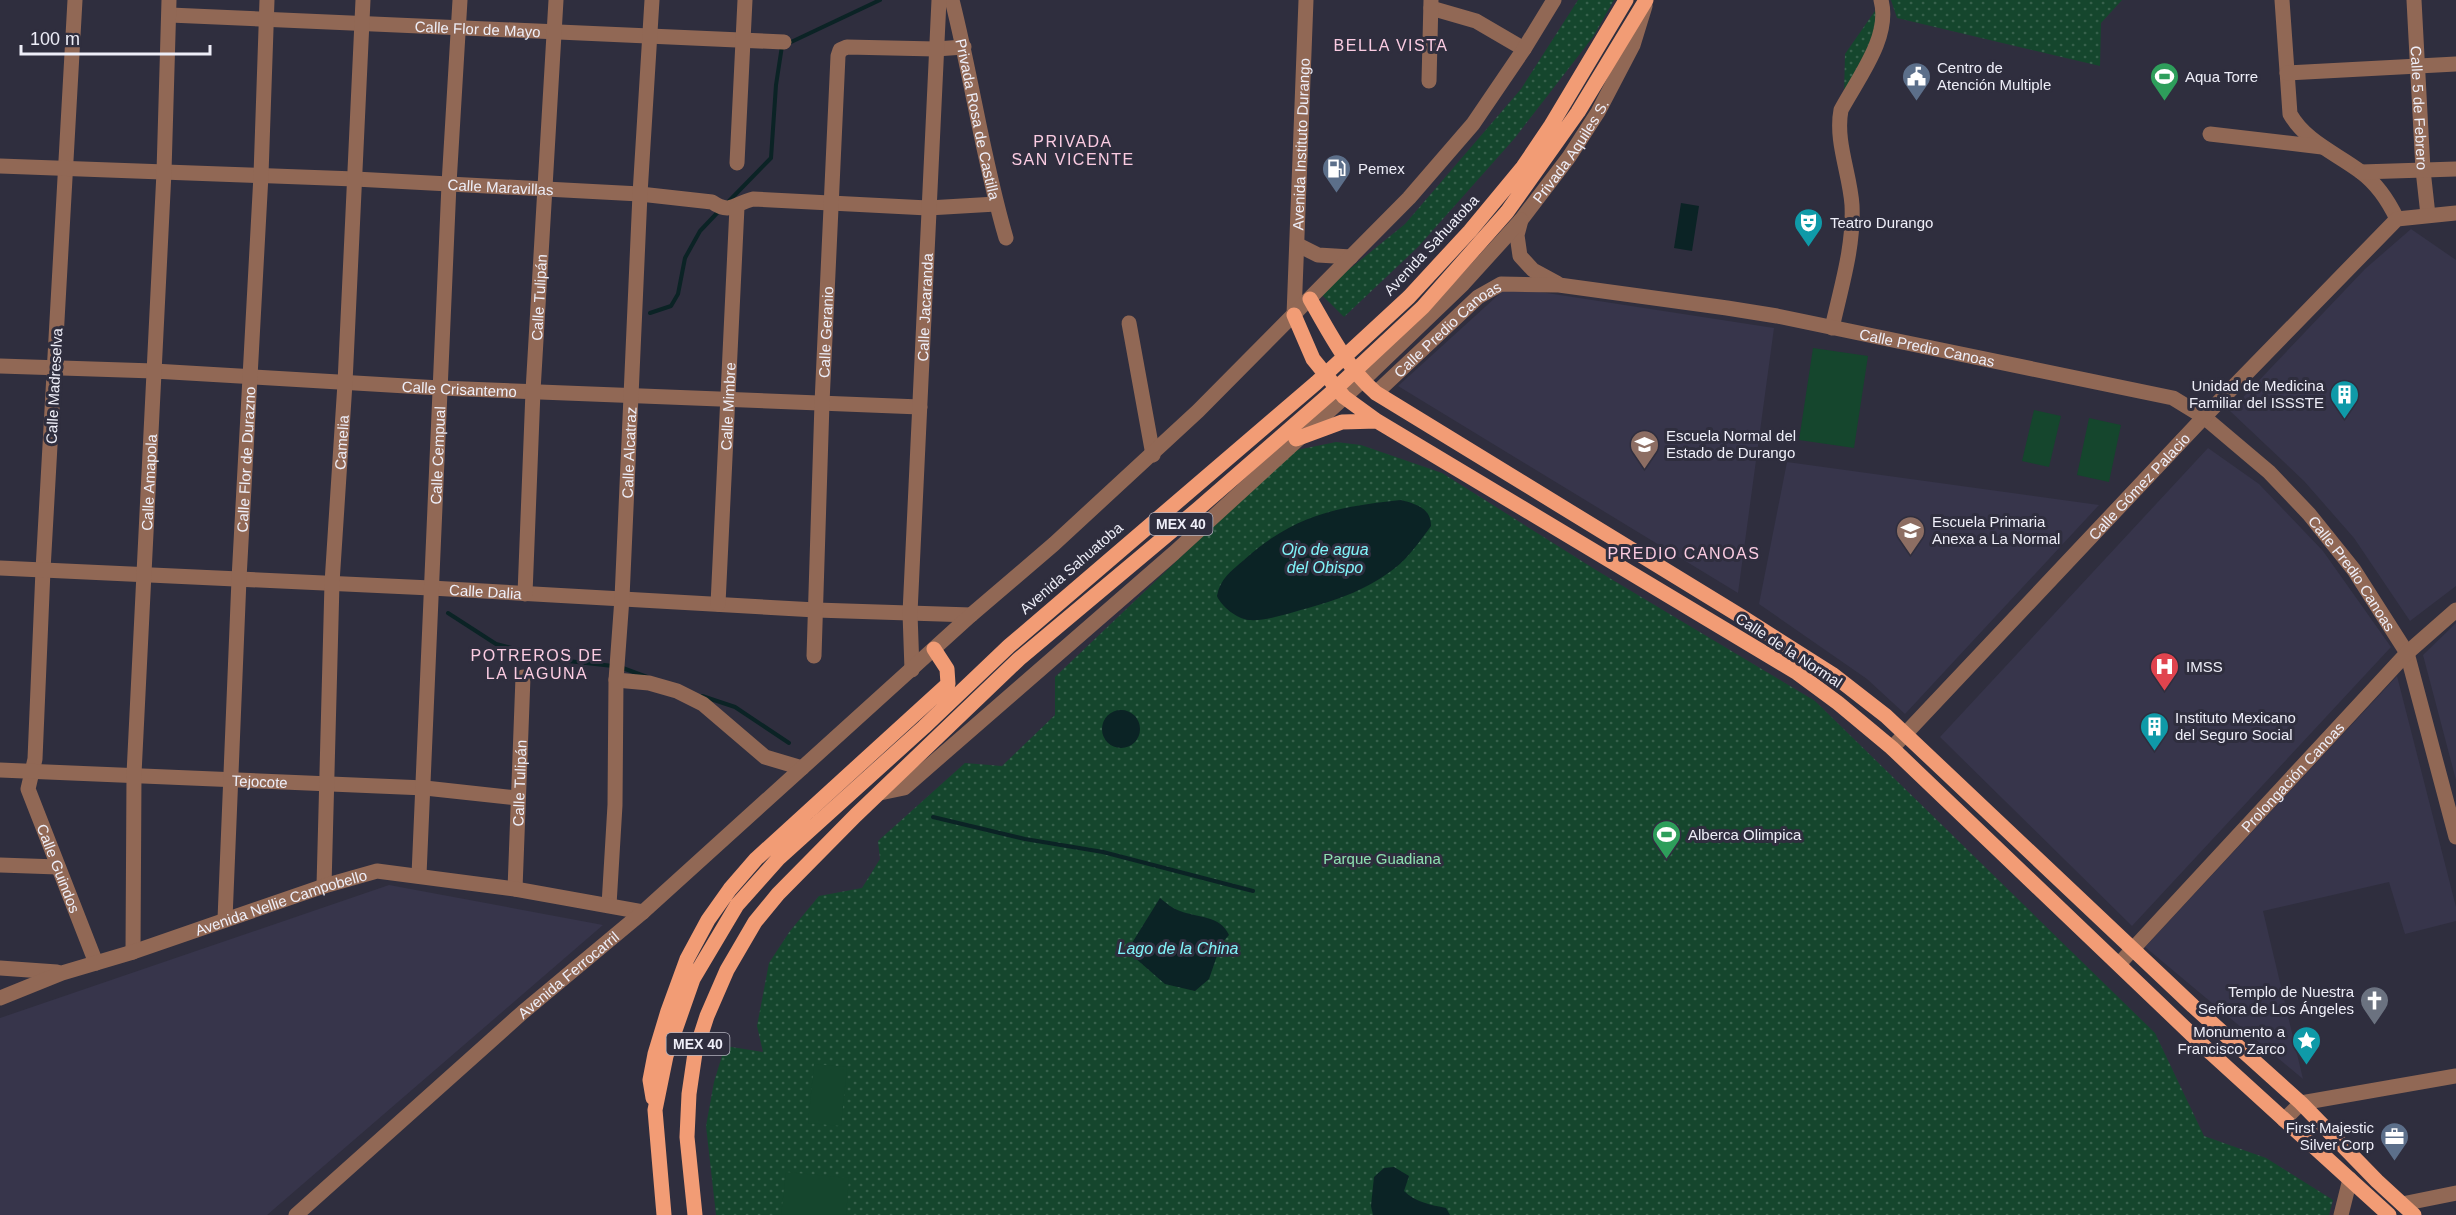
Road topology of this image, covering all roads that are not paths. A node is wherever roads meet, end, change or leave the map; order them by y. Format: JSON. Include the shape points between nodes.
{"nodes":[{"id":1,"x":75,"y":0,"type":"edge"},
{"id":2,"x":267,"y":0,"type":"edge"},
{"id":3,"x":363,"y":0,"type":"edge"},
{"id":4,"x":460,"y":0,"type":"edge"},
{"id":5,"x":556,"y":0,"type":"edge"},
{"id":6,"x":652,"y":0,"type":"edge"},
{"id":7,"x":745,"y":0,"type":"edge"},
{"id":8,"x":939,"y":0,"type":"edge"},
{"id":9,"x":952,"y":0,"type":"edge"},
{"id":10,"x":1306,"y":0,"type":"edge"},
{"id":11,"x":1554,"y":0,"type":"edge"},
{"id":12,"x":1626,"y":0,"type":"edge"},
{"id":13,"x":1646,"y":0,"type":"edge"},
{"id":14,"x":1881,"y":0,"type":"edge"},
{"id":15,"x":2282,"y":0,"type":"edge"},
{"id":16,"x":2414,"y":0,"type":"edge"},
{"id":17,"x":1431,"y":4,"type":"edge"},
{"id":18,"x":169,"y":8,"type":"edge"},
{"id":19,"x":266,"y":20,"type":"junction"},
{"id":20,"x":362,"y":23,"type":"junction"},
{"id":21,"x":458,"y":29,"type":"junction"},
{"id":22,"x":554,"y":32,"type":"junction"},
{"id":23,"x":649,"y":37,"type":"junction"},
{"id":24,"x":743,"y":39,"type":"junction"},
{"id":25,"x":784,"y":42,"type":"dead end"},
{"id":26,"x":964,"y":47,"type":"junction"},
{"id":27,"x":936,"y":49,"type":"junction"},
{"id":28,"x":1524,"y":50,"type":"junction"},
{"id":29,"x":2456,"y":64,"type":"edge"},
{"id":30,"x":2417,"y":66,"type":"junction"},
{"id":31,"x":2287,"y":73,"type":"junction"},
{"id":32,"x":1429,"y":81,"type":"dead end"},
{"id":33,"x":2210,"y":134,"type":"dead end"},
{"id":34,"x":2322,"y":147,"type":"junction"},
{"id":35,"x":737,"y":163,"type":"dead end"},
{"id":36,"x":0,"y":166,"type":"edge"},
{"id":37,"x":67,"y":167,"type":"junction"},
{"id":38,"x":2456,"y":169,"type":"edge"},
{"id":39,"x":2423,"y":170,"type":"junction"},
{"id":40,"x":164,"y":172,"type":"junction"},
{"id":41,"x":2361,"y":172,"type":"junction"},
{"id":42,"x":261,"y":175,"type":"junction"},
{"id":43,"x":355,"y":179,"type":"junction"},
{"id":44,"x":449,"y":184,"type":"junction"},
{"id":45,"x":544,"y":190,"type":"junction"},
{"id":46,"x":640,"y":194,"type":"junction"},
{"id":47,"x":832,"y":203,"type":"junction"},
{"id":48,"x":996,"y":204,"type":"junction"},
{"id":49,"x":737,"y":207,"type":"junction"},
{"id":50,"x":928,"y":208,"type":"junction"},
{"id":51,"x":2456,"y":213,"type":"edge"},
{"id":52,"x":2428,"y":214,"type":"junction"},
{"id":53,"x":2397,"y":219,"type":"junction"},
{"id":54,"x":1521,"y":220,"type":"junction"},
{"id":55,"x":1006,"y":238,"type":"dead end"},
{"id":56,"x":1298,"y":245,"type":"junction"},
{"id":57,"x":1351,"y":258,"type":"junction"},
{"id":58,"x":1559,"y":285,"type":"junction"},
{"id":59,"x":1297,"y":289,"type":"junction"},
{"id":60,"x":1310,"y":299,"type":"junction"},
{"id":61,"x":1294,"y":315,"type":"junction"},
{"id":62,"x":1129,"y":323,"type":"dead end"},
{"id":63,"x":1832,"y":328,"type":"junction"},
{"id":64,"x":0,"y":366,"type":"edge"},
{"id":65,"x":55,"y":368,"type":"junction"},
{"id":66,"x":154,"y":371,"type":"junction"},
{"id":67,"x":251,"y":378,"type":"junction"},
{"id":68,"x":1362,"y":381,"type":"junction"},
{"id":69,"x":345,"y":383,"type":"junction"},
{"id":70,"x":440,"y":388,"type":"junction"},
{"id":71,"x":533,"y":391,"type":"junction"},
{"id":72,"x":1376,"y":393,"type":"junction"},
{"id":73,"x":631,"y":394,"type":"junction"},
{"id":74,"x":1344,"y":397,"type":"junction"},
{"id":75,"x":727,"y":400,"type":"junction"},
{"id":76,"x":822,"y":403,"type":"junction"},
{"id":77,"x":1392,"y":403,"type":"junction"},
{"id":78,"x":920,"y":408,"type":"junction"},
{"id":79,"x":2204,"y":417,"type":"junction"},
{"id":80,"x":1377,"y":422,"type":"junction"},
{"id":81,"x":1296,"y":439,"type":"junction"},
{"id":82,"x":1152,"y":455,"type":"junction"},
{"id":83,"x":0,"y":568,"type":"edge"},
{"id":84,"x":43,"y":570,"type":"junction"},
{"id":85,"x":142,"y":575,"type":"junction"},
{"id":86,"x":239,"y":579,"type":"junction"},
{"id":87,"x":332,"y":583,"type":"junction"},
{"id":88,"x":431,"y":588,"type":"junction"},
{"id":89,"x":525,"y":594,"type":"junction"},
{"id":90,"x":622,"y":598,"type":"junction"},
{"id":91,"x":718,"y":604,"type":"junction"},
{"id":92,"x":816,"y":610,"type":"junction"},
{"id":93,"x":2456,"y":610,"type":"edge"},
{"id":94,"x":910,"y":613,"type":"junction"},
{"id":95,"x":971,"y":615,"type":"junction"},
{"id":96,"x":934,"y":649,"type":"junction"},
{"id":97,"x":2407,"y":653,"type":"junction"},
{"id":98,"x":814,"y":656,"type":"dead end"},
{"id":99,"x":912,"y":670,"type":"junction"},
{"id":100,"x":523,"y":677,"type":"dead end"},
{"id":101,"x":616,"y":680,"type":"junction"},
{"id":102,"x":1906,"y":733,"type":"junction"},
{"id":103,"x":839,"y":736,"type":"joint"},
{"id":104,"x":1892,"y":748,"type":"junction"},
{"id":105,"x":802,"y":768,"type":"junction"},
{"id":106,"x":0,"y":770,"type":"edge"},
{"id":107,"x":31,"y":772,"type":"junction"},
{"id":108,"x":134,"y":774,"type":"junction"},
{"id":109,"x":230,"y":779,"type":"junction"},
{"id":110,"x":326,"y":783,"type":"junction"},
{"id":111,"x":424,"y":788,"type":"junction"},
{"id":112,"x":880,"y":793,"type":"junction"},
{"id":113,"x":517,"y":798,"type":"junction"},
{"id":114,"x":2456,"y":837,"type":"edge"},
{"id":115,"x":0,"y":865,"type":"edge"},
{"id":116,"x":58,"y":867,"type":"junction"},
{"id":117,"x":419,"y":875,"type":"junction"},
{"id":118,"x":324,"y":886,"type":"junction"},
{"id":119,"x":515,"y":889,"type":"junction"},
{"id":120,"x":609,"y":905,"type":"junction"},
{"id":121,"x":643,"y":912,"type":"junction"},
{"id":122,"x":225,"y":920,"type":"junction"},
{"id":123,"x":2133,"y":949,"type":"junction"},
{"id":124,"x":133,"y":952,"type":"junction"},
{"id":125,"x":96,"y":963,"type":"junction"},
{"id":126,"x":2119,"y":964,"type":"junction"},
{"id":127,"x":0,"y":968,"type":"edge"},
{"id":128,"x":62,"y":973,"type":"junction"},
{"id":129,"x":0,"y":998,"type":"edge"},
{"id":130,"x":2456,"y":1077,"type":"edge"},
{"id":131,"x":2301,"y":1103,"type":"junction"},
{"id":132,"x":655,"y":1110,"type":"junction"},
{"id":133,"x":2284,"y":1119,"type":"junction"},
{"id":134,"x":2350,"y":1179,"type":"junction"},
{"id":135,"x":2377,"y":1181,"type":"junction"},
{"id":136,"x":2456,"y":1193,"type":"edge"},
{"id":137,"x":2402,"y":1204,"type":"junction"},
{"id":138,"x":297,"y":1215,"type":"edge"},
{"id":139,"x":664,"y":1215,"type":"edge"},
{"id":140,"x":695,"y":1215,"type":"edge"},
{"id":141,"x":2341,"y":1215,"type":"edge"},
{"id":142,"x":2389,"y":1215,"type":"edge"},
{"id":143,"x":2414,"y":1215,"type":"edge"}],
"edges":[{"from":1,"to":37,"type":"street","name":"Calle Madreselva"},
{"from":2,"to":19,"type":"street","name":"Calle Flor de Durazno"},
{"from":3,"to":20,"type":"street","name":"Camelia"},
{"from":4,"to":21,"type":"street","name":"Calle Cempual"},
{"from":5,"to":22,"type":"street","name":"Calle Tulipán"},
{"from":6,"to":23,"type":"street","name":"Calle Alcatraz"},
{"from":7,"to":24,"type":"street"},
{"from":8,"to":27,"type":"street","name":"Calle Jacaranda"},
{"from":9,"to":26,"type":"street","name":"Privada Rosa de Castilla"},
{"from":10,"to":56,"type":"street","name":"Avenida Instituto Durango"},
{"from":11,"to":28,"type":"street"},
{"from":12,"to":132,"type":"main road","name":"Avenida Sahuatoba","number":"MEX 40","via":[[1550,127],[1504,192],[1409,297],[1316,383],[1009,645],[778,859],[737,905],[693,979],[666,1056]]},
{"from":13,"to":54,"type":"street","name":"Privada Aquiles S.","via":[[1634,45],[1598,112]]},
{"from":13,"to":112,"type":"main road","number":"MEX 40","via":[[1578,112],[1507,212],[1424,306],[1287,431],[1019,660]]},
{"from":14,"to":63,"type":"street","via":[[1884,19],[1880,38],[1841,110],[1839,122],[1850,179],[1852,229]]},
{"from":15,"to":31,"type":"street"},
{"from":16,"to":30,"type":"street","name":"Calle 5 de Febrero"},
{"from":17,"to":28,"type":"street","via":[[1476,21]]},
{"from":17,"to":32,"type":"street"},
{"from":18,"to":19,"type":"street","name":"Calle Flor de Mayo"},
{"from":18,"to":40,"type":"street","name":"Calle Amapola"},
{"from":19,"to":20,"type":"street","name":"Calle Flor de Mayo"},
{"from":19,"to":42,"type":"street","name":"Calle Flor de Durazno"},
{"from":20,"to":21,"type":"street","name":"Calle Flor de Mayo"},
{"from":20,"to":43,"type":"street","name":"Camelia"},
{"from":21,"to":22,"type":"street","name":"Calle Flor de Mayo"},
{"from":21,"to":44,"type":"street","name":"Calle Cempual"},
{"from":22,"to":23,"type":"street","name":"Calle Flor de Mayo"},
{"from":22,"to":45,"type":"street","name":"Calle Tulipán"},
{"from":23,"to":24,"type":"street","name":"Calle Flor de Mayo"},
{"from":23,"to":46,"type":"street","name":"Calle Alcatraz"},
{"from":24,"to":25,"type":"street","name":"Calle Flor de Mayo"},
{"from":24,"to":35,"type":"street"},
{"from":26,"to":27,"type":"street"},
{"from":26,"to":48,"type":"street","name":"Privada Rosa de Castilla"},
{"from":27,"to":47,"type":"street","name":"Calle Geranio","via":[[847,46],[840,50]]},
{"from":27,"to":50,"type":"street","name":"Calle Jacaranda"},
{"from":28,"to":57,"type":"street","via":[[1473,124]]},
{"from":29,"to":30,"type":"street"},
{"from":30,"to":31,"type":"street"},
{"from":30,"to":39,"type":"street","name":"Calle 5 de Febrero"},
{"from":31,"to":34,"type":"street","via":[[2290,114]]},
{"from":33,"to":34,"type":"street"},
{"from":34,"to":41,"type":"street"},
{"from":36,"to":37,"type":"street","name":"Calle Maravillas"},
{"from":37,"to":40,"type":"street","name":"Calle Maravillas"},
{"from":37,"to":65,"type":"street","name":"Calle Madreselva"},
{"from":38,"to":39,"type":"street"},
{"from":39,"to":41,"type":"street"},
{"from":39,"to":52,"type":"street","name":"Calle 5 de Febrero"},
{"from":40,"to":42,"type":"street","name":"Calle Maravillas"},
{"from":40,"to":66,"type":"street","name":"Calle Amapola"},
{"from":41,"to":53,"type":"street","via":[[2383,194]]},
{"from":42,"to":43,"type":"street","name":"Calle Maravillas"},
{"from":42,"to":67,"type":"street","name":"Calle Flor de Durazno"},
{"from":43,"to":44,"type":"street","name":"Calle Maravillas"},
{"from":43,"to":69,"type":"street","name":"Camelia"},
{"from":44,"to":45,"type":"street","name":"Calle Maravillas"},
{"from":44,"to":70,"type":"street","name":"Calle Cempual"},
{"from":45,"to":46,"type":"street","name":"Calle Maravillas"},
{"from":45,"to":71,"type":"street","name":"Calle Tulipán"},
{"from":46,"to":49,"type":"street","name":"Calle Maravillas"},
{"from":46,"to":73,"type":"street","name":"Calle Alcatraz"},
{"from":47,"to":49,"type":"street","name":"Calle Maravillas","via":[[753,199]]},
{"from":47,"to":50,"type":"street","name":"Calle Maravillas"},
{"from":47,"to":76,"type":"street","name":"Calle Geranio"},
{"from":48,"to":50,"type":"street","name":"Calle Maravillas"},
{"from":48,"to":55,"type":"street","name":"Privada Rosa de Castilla"},
{"from":49,"to":75,"type":"street","name":"Calle Mimbre"},
{"from":50,"to":78,"type":"street","name":"Calle Jacaranda"},
{"from":51,"to":52,"type":"street"},
{"from":52,"to":53,"type":"street"},
{"from":53,"to":79,"type":"street","name":"Calle Gómez Palacio"},
{"from":54,"to":58,"type":"street","via":[[1517,235],[1520,256],[1533,270]]},
{"from":54,"to":68,"type":"street","name":"Privada Aquiles S.","via":[[1463,284]]},
{"from":56,"to":57,"type":"street","via":[[1318,255]]},
{"from":56,"to":59,"type":"street","name":"Avenida Instituto Durango"},
{"from":57,"to":60,"type":"street"},
{"from":58,"to":63,"type":"street","name":"Calle Predio Canoas","via":[[1727,308]]},
{"from":58,"to":72,"type":"street","name":"Calle Predio Canoas","via":[[1511,283],[1491,288]]},
{"from":59,"to":60,"type":"street"},
{"from":59,"to":61,"type":"street","name":"Avenida Instituto Durango"},
{"from":60,"to":61,"type":"street","name":"Avenida Sahuatoba"},
{"from":60,"to":68,"type":"main road","name":"Calle de la Normal"},
{"from":61,"to":74,"type":"main road","name":"Calle de la Normal","via":[[1313,359]]},
{"from":61,"to":82,"type":"street","name":"Avenida Sahuatoba"},
{"from":62,"to":82,"type":"street"},
{"from":63,"to":79,"type":"street","name":"Calle Predio Canoas","via":[[2173,398]]},
{"from":64,"to":65,"type":"street","name":"Calle Crisantemo"},
{"from":65,"to":66,"type":"street","name":"Calle Crisantemo"},
{"from":65,"to":84,"type":"street","name":"Calle Madreselva"},
{"from":66,"to":67,"type":"street","name":"Calle Crisantemo"},
{"from":66,"to":85,"type":"street","name":"Calle Amapola"},
{"from":67,"to":69,"type":"street","name":"Calle Crisantemo"},
{"from":67,"to":86,"type":"street","name":"Calle Flor de Durazno"},
{"from":68,"to":72,"type":"main road","name":"Calle de la Normal"},
{"from":68,"to":74,"type":"street","name":"Privada Aquiles S."},
{"from":69,"to":70,"type":"street","name":"Calle Crisantemo"},
{"from":69,"to":87,"type":"street","name":"Camelia"},
{"from":70,"to":71,"type":"street","name":"Calle Crisantemo"},
{"from":70,"to":88,"type":"street","name":"Calle Cempual"},
{"from":71,"to":73,"type":"street","name":"Calle Crisantemo"},
{"from":71,"to":89,"type":"street","name":"Calle Tulipán"},
{"from":72,"to":77,"type":"main road","name":"Calle de la Normal"},
{"from":73,"to":75,"type":"street","name":"Calle Crisantemo"},
{"from":73,"to":90,"type":"street","name":"Calle Alcatraz"},
{"from":74,"to":80,"type":"main road","name":"Calle de la Normal"},
{"from":74,"to":81,"type":"street","name":"Privada Aquiles S."},
{"from":75,"to":76,"type":"street","name":"Calle Crisantemo"},
{"from":75,"to":91,"type":"street","name":"Calle Mimbre"},
{"from":76,"to":78,"type":"street","name":"Calle Crisantemo"},
{"from":76,"to":92,"type":"street","name":"Calle Geranio"},
{"from":77,"to":80,"type":"main road"},
{"from":77,"to":102,"type":"main road","name":"Calle de la Normal","via":[[1832,674]]},
{"from":78,"to":94,"type":"street","name":"Calle Jacaranda"},
{"from":79,"to":97,"type":"street","name":"Calle Predio Canoas","via":[[2269,472],[2308,514],[2354,570]]},
{"from":79,"to":102,"type":"street","name":"Calle Gómez Palacio"},
{"from":80,"to":81,"type":"main road","via":[[1342,422]]},
{"from":80,"to":104,"type":"main road","name":"Calle de la Normal","via":[[1796,672]]},
{"from":81,"to":112,"type":"street","name":"Privada Aquiles S.","via":[[1174,553],[904,788]]},
{"from":82,"to":95,"type":"street","name":"Avenida Sahuatoba"},
{"from":83,"to":84,"type":"street","name":"Calle Dalia"},
{"from":84,"to":85,"type":"street","name":"Calle Dalia"},
{"from":84,"to":107,"type":"street","name":"Calle Madreselva","via":[[35,759]]},
{"from":85,"to":86,"type":"street","name":"Calle Dalia"},
{"from":85,"to":108,"type":"street","name":"Calle Amapola"},
{"from":86,"to":87,"type":"street","name":"Calle Dalia"},
{"from":86,"to":109,"type":"street","name":"Calle Flor de Durazno"},
{"from":87,"to":88,"type":"street","name":"Calle Dalia"},
{"from":87,"to":110,"type":"street","name":"Camelia"},
{"from":88,"to":89,"type":"street","name":"Calle Dalia"},
{"from":88,"to":111,"type":"street","name":"Calle Cempual"},
{"from":89,"to":90,"type":"street","name":"Calle Dalia"},
{"from":90,"to":91,"type":"street","name":"Calle Dalia"},
{"from":90,"to":101,"type":"street","name":"Calle Alcatraz"},
{"from":91,"to":92,"type":"street","name":"Calle Dalia"},
{"from":92,"to":94,"type":"street","name":"Calle Dalia"},
{"from":92,"to":98,"type":"street","name":"Calle Geranio"},
{"from":93,"to":97,"type":"street","name":"Prolongación Canoas"},
{"from":94,"to":95,"type":"street","name":"Calle Dalia"},
{"from":94,"to":99,"type":"street","name":"Calle Jacaranda"},
{"from":95,"to":96,"type":"street","name":"Avenida Sahuatoba"},
{"from":96,"to":99,"type":"street","name":"Avenida Sahuatoba"},
{"from":96,"to":132,"type":"main road","via":[[947,669],[948,684],[756,859],[708,920],[687,960],[655,1054],[650,1080]]},
{"from":97,"to":114,"type":"street","name":"Calle Predio Canoas"},
{"from":97,"to":123,"type":"street","name":"Prolongación Canoas"},
{"from":99,"to":103,"type":"street","name":"Avenida Sahuatoba"},
{"from":100,"to":113,"type":"street","name":"Calle Tulipán"},
{"from":101,"to":105,"type":"street","via":[[677,691],[703,704],[765,756]]},
{"from":101,"to":120,"type":"street","name":"Calle Alcatraz"},
{"from":102,"to":104,"type":"street","name":"Calle Gómez Palacio"},
{"from":102,"to":123,"type":"main road","name":"Calle de la Normal"},
{"from":103,"to":105,"type":"street","name":"Avenida Ferrocarril"},
{"from":104,"to":126,"type":"main road","name":"Calle de la Normal"},
{"from":105,"to":121,"type":"street","name":"Avenida Ferrocarril"},
{"from":106,"to":107,"type":"street","name":"Tejocote"},
{"from":107,"to":108,"type":"street","name":"Tejocote"},
{"from":107,"to":116,"type":"street","name":"Calle Guindos","via":[[28,789]]},
{"from":108,"to":109,"type":"street","name":"Tejocote"},
{"from":108,"to":124,"type":"street","name":"Calle Amapola"},
{"from":109,"to":110,"type":"street","name":"Tejocote"},
{"from":109,"to":122,"type":"street","name":"Calle Flor de Durazno"},
{"from":110,"to":111,"type":"street","name":"Tejocote"},
{"from":110,"to":118,"type":"street","name":"Camelia"},
{"from":111,"to":113,"type":"street","name":"Tejocote"},
{"from":111,"to":117,"type":"street","name":"Calle Cempual"},
{"from":112,"to":140,"type":"main road","number":"MEX 40","via":[[754,922],[727,970],[695,1053],[689,1094],[687,1137]]},
{"from":113,"to":119,"type":"street","name":"Calle Tulipán"},
{"from":115,"to":116,"type":"street"},
{"from":116,"to":125,"type":"street","name":"Calle Guindos"},
{"from":117,"to":118,"type":"street","name":"Avenida Nellie Campobello","via":[[377,871]]},
{"from":117,"to":119,"type":"street","name":"Avenida Nellie Campobello"},
{"from":118,"to":122,"type":"street","name":"Avenida Nellie Campobello"},
{"from":119,"to":120,"type":"street","name":"Avenida Nellie Campobello"},
{"from":120,"to":121,"type":"street","name":"Avenida Nellie Campobello"},
{"from":121,"to":138,"type":"street","name":"Avenida Ferrocarril","via":[[523,1012]]},
{"from":122,"to":124,"type":"street","name":"Avenida Nellie Campobello"},
{"from":123,"to":126,"type":"street","name":"Prolongación Canoas"},
{"from":123,"to":131,"type":"main road","name":"Calle de la Normal"},
{"from":124,"to":125,"type":"street","name":"Avenida Nellie Campobello"},
{"from":125,"to":128,"type":"street","name":"Avenida Nellie Campobello"},
{"from":126,"to":133,"type":"main road","name":"Calle de la Normal"},
{"from":127,"to":128,"type":"street"},
{"from":128,"to":129,"type":"street","name":"Avenida Nellie Campobello"},
{"from":130,"to":131,"type":"street"},
{"from":131,"to":133,"type":"street"},
{"from":131,"to":135,"type":"main road","name":"Calle de la Normal"},
{"from":132,"to":139,"type":"main road","name":"Avenida Sahuatoba","number":"MEX 40"},
{"from":133,"to":134,"type":"main road","name":"Calle de la Normal"},
{"from":134,"to":135,"type":"main road","via":[[2364,1176]]},
{"from":134,"to":141,"type":"street"},
{"from":134,"to":142,"type":"main road","name":"Calle de la Normal"},
{"from":135,"to":137,"type":"main road","name":"Calle de la Normal"},
{"from":136,"to":137,"type":"street"},
{"from":137,"to":143,"type":"main road","name":"Calle de la Normal"}]}
